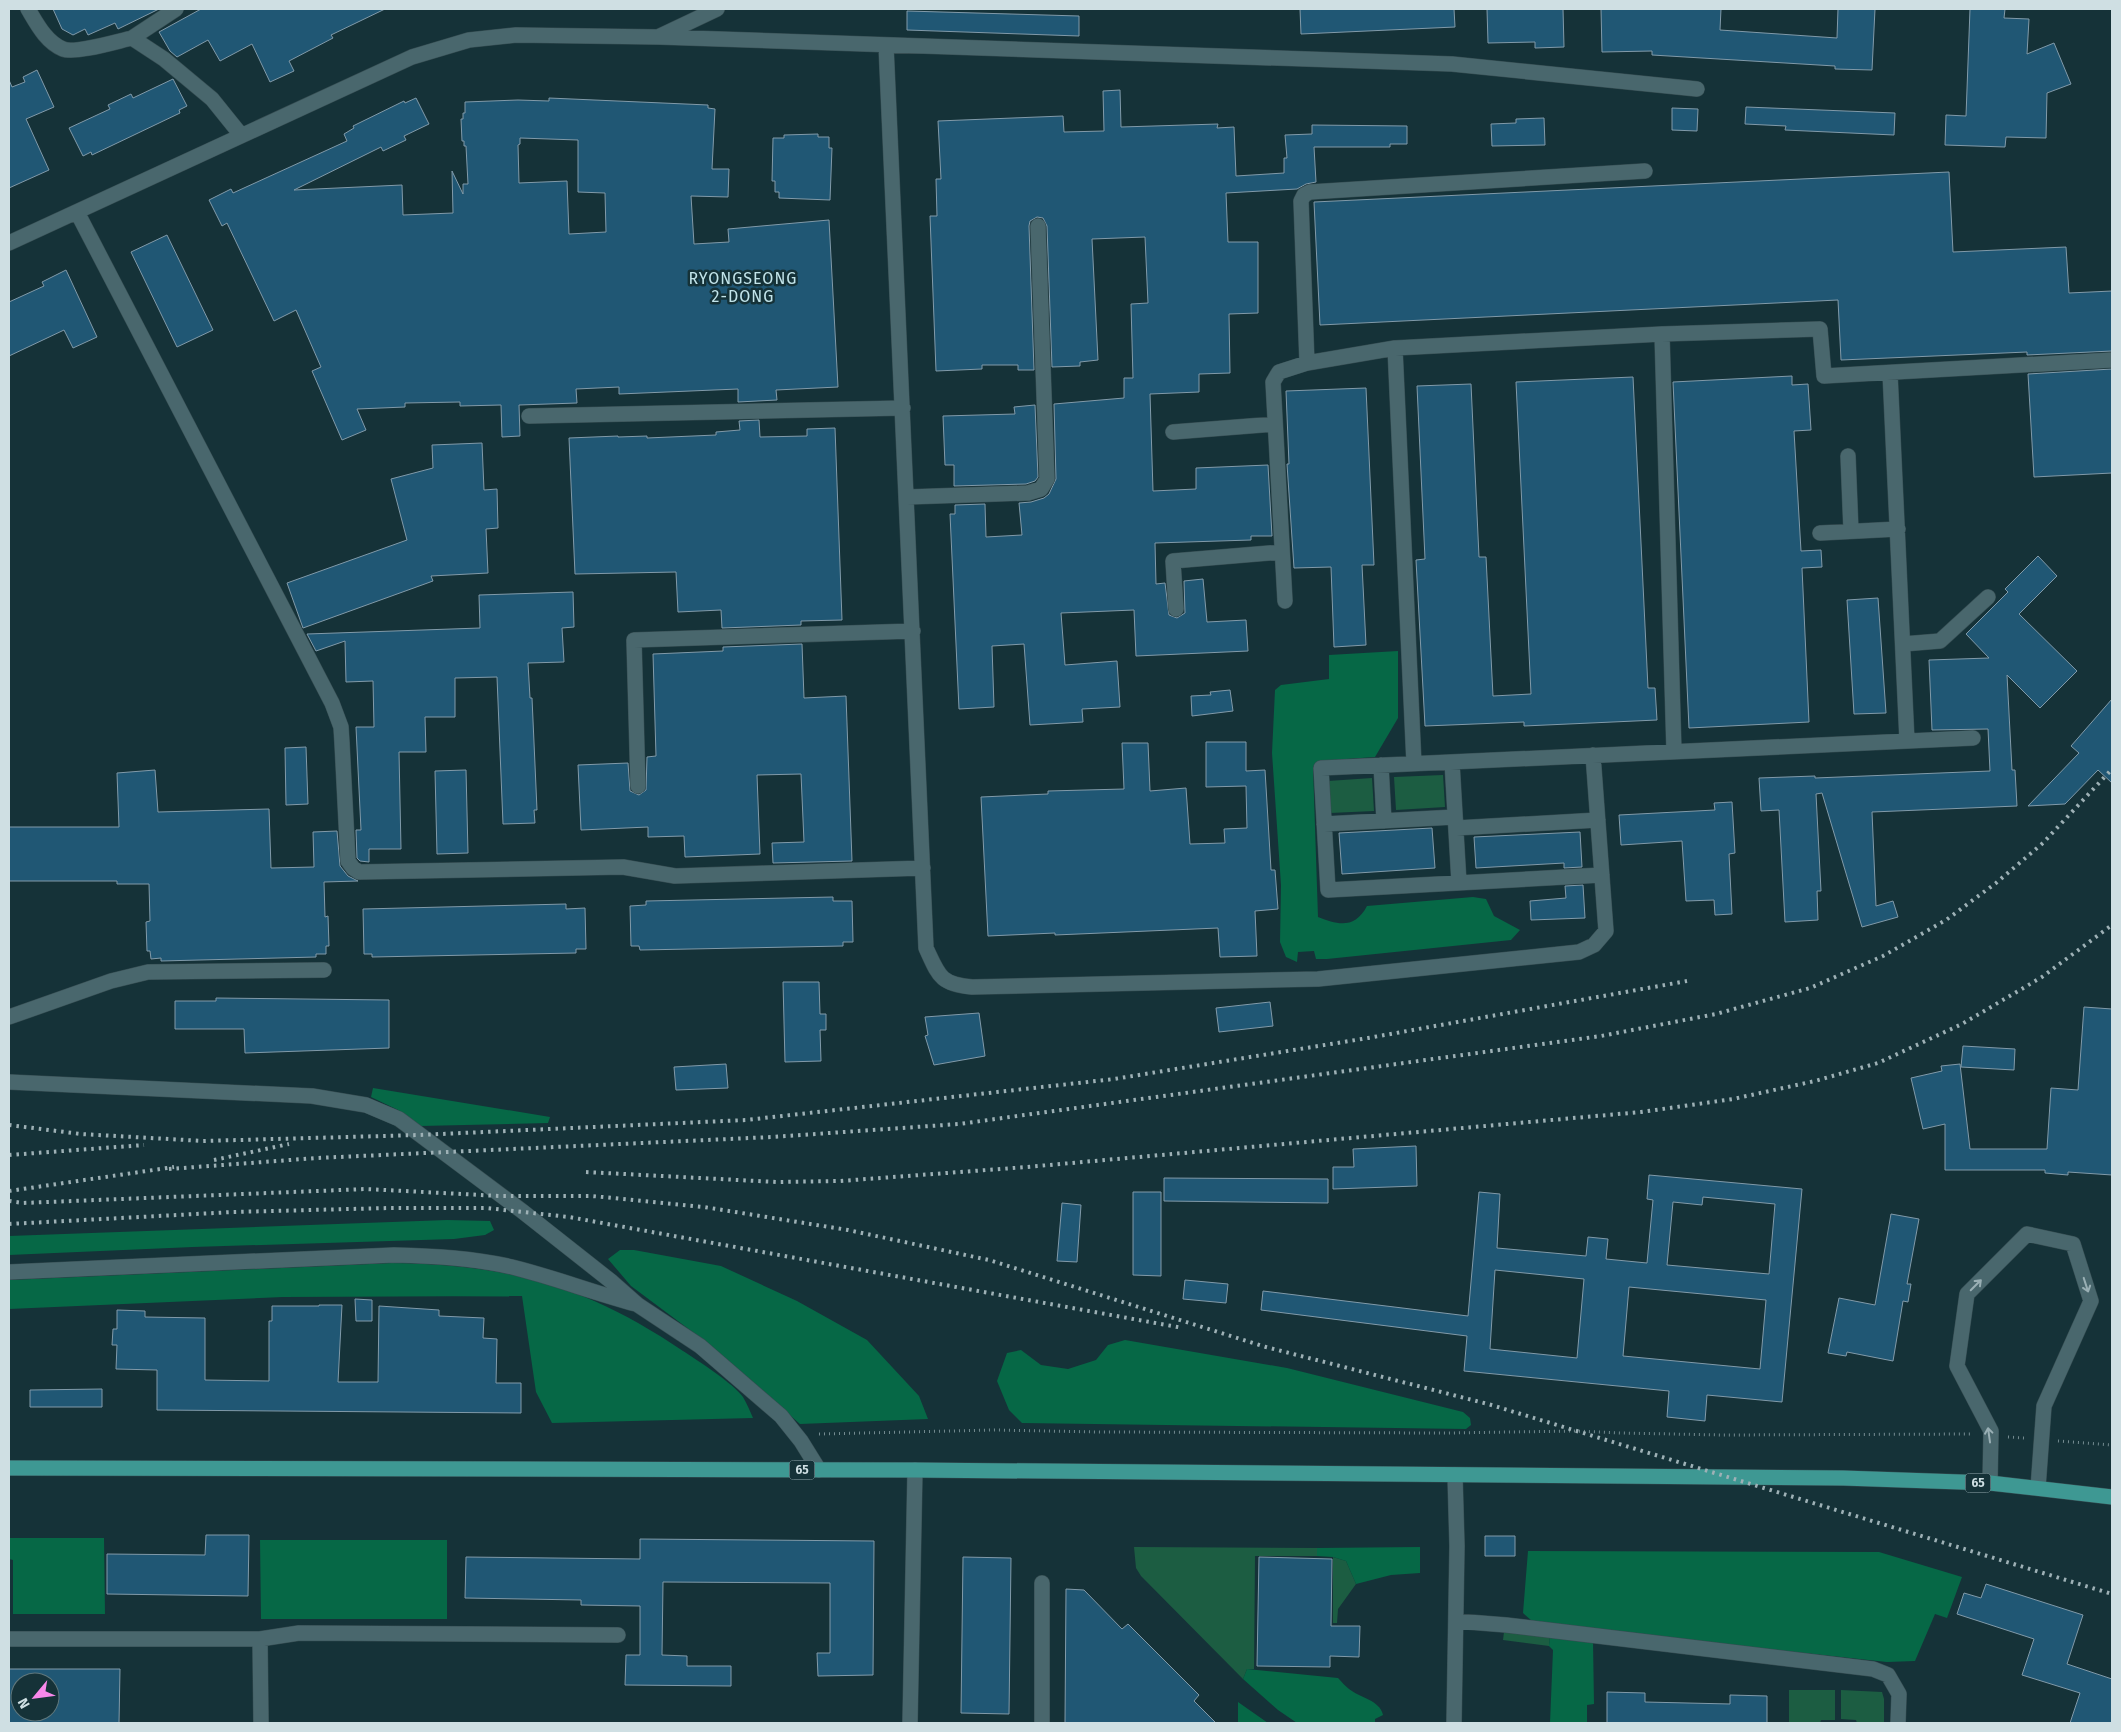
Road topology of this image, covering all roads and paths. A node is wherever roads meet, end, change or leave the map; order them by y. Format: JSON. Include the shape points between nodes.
{"nodes":[{"id":1,"x":28,"y":9,"type":"edge"},
{"id":2,"x":176,"y":9,"type":"edge"},
{"id":3,"x":717,"y":9,"type":"edge"},
{"id":4,"x":659,"y":37,"type":"junction"},
{"id":5,"x":132,"y":38,"type":"junction"},
{"id":6,"x":886,"y":45,"type":"junction"},
{"id":7,"x":1697,"y":89,"type":"dead end"},
{"id":8,"x":241,"y":135,"type":"junction"},
{"id":9,"x":1645,"y":171,"type":"dead end"},
{"id":10,"x":77,"y":212,"type":"junction"},
{"id":11,"x":1038,"y":226,"type":"dead end"},
{"id":12,"x":9,"y":244,"type":"edge"},
{"id":13,"x":1662,"y":334,"type":"junction"},
{"id":14,"x":1395,"y":348,"type":"junction"},
{"id":15,"x":2112,"y":360,"type":"edge"},
{"id":16,"x":1307,"y":363,"type":"junction"},
{"id":17,"x":1890,"y":373,"type":"junction"},
{"id":18,"x":903,"y":408,"type":"junction"},
{"id":19,"x":529,"y":416,"type":"dead end"},
{"id":20,"x":1275,"y":424,"type":"junction"},
{"id":21,"x":1173,"y":432,"type":"dead end"},
{"id":22,"x":1848,"y":456,"type":"dead end"},
{"id":23,"x":907,"y":498,"type":"junction"},
{"id":24,"x":1898,"y":529,"type":"junction"},
{"id":25,"x":1851,"y":531,"type":"junction"},
{"id":26,"x":1820,"y":533,"type":"dead end"},
{"id":27,"x":1282,"y":552,"type":"junction"},
{"id":28,"x":1988,"y":597,"type":"dead end"},
{"id":29,"x":1285,"y":601,"type":"dead end"},
{"id":30,"x":1176,"y":609,"type":"dead end"},
{"id":31,"x":913,"y":631,"type":"junction"},
{"id":32,"x":1903,"y":644,"type":"junction"},
{"id":33,"x":1973,"y":738,"type":"dead end"},
{"id":34,"x":1907,"y":741,"type":"junction"},
{"id":35,"x":1674,"y":752,"type":"junction"},
{"id":36,"x":1593,"y":755,"type":"junction"},
{"id":37,"x":1452,"y":762,"type":"junction"},
{"id":38,"x":1414,"y":764,"type":"junction"},
{"id":39,"x":1381,"y":765,"type":"junction"},
{"id":40,"x":638,"y":786,"type":"dead end"},
{"id":41,"x":1598,"y":820,"type":"junction"},
{"id":42,"x":1384,"y":821,"type":"junction"},
{"id":43,"x":1455,"y":822,"type":"junction"},
{"id":44,"x":1324,"y":824,"type":"junction"},
{"id":45,"x":923,"y":868,"type":"junction"},
{"id":46,"x":1602,"y":876,"type":"junction"},
{"id":47,"x":1459,"y":883,"type":"junction"},
{"id":48,"x":324,"y":970,"type":"dead end"},
{"id":49,"x":9,"y":1017,"type":"edge"},
{"id":50,"x":9,"y":1082,"type":"edge"},
{"id":51,"x":9,"y":1272,"type":"edge"},
{"id":52,"x":638,"y":1304,"type":"junction"},
{"id":53,"x":794,"y":1433,"type":"junction"},
{"id":54,"x":1982,"y":1435,"type":"dead end"},
{"id":55,"x":2000,"y":1436,"type":"dead end"},
{"id":56,"x":2028,"y":1438,"type":"dead end"},
{"id":57,"x":2056,"y":1441,"type":"dead end"},
{"id":58,"x":2112,"y":1446,"type":"edge"},
{"id":59,"x":9,"y":1468,"type":"edge"},
{"id":60,"x":819,"y":1470,"type":"junction"},
{"id":61,"x":915,"y":1470,"type":"junction"},
{"id":62,"x":1455,"y":1475,"type":"junction"},
{"id":63,"x":1990,"y":1483,"type":"junction"},
{"id":64,"x":2038,"y":1488,"type":"junction"},
{"id":65,"x":2112,"y":1497,"type":"edge"},
{"id":66,"x":1042,"y":1583,"type":"dead end"},
{"id":67,"x":1456,"y":1621,"type":"junction"},
{"id":68,"x":618,"y":1635,"type":"dead end"},
{"id":69,"x":9,"y":1639,"type":"edge"},
{"id":70,"x":260,"y":1639,"type":"junction"},
{"id":71,"x":261,"y":1723,"type":"edge"},
{"id":72,"x":910,"y":1723,"type":"edge"},
{"id":73,"x":1042,"y":1723,"type":"edge"},
{"id":74,"x":1454,"y":1723,"type":"edge"},
{"id":75,"x":1898,"y":1723,"type":"edge"}],
"edges":[{"from":1,"to":5,"type":"street","via":[[43,34],[64,50],[85,49]]},
{"from":2,"to":5,"type":"street"},
{"from":3,"to":4,"type":"street"},
{"from":4,"to":6,"type":"street"},
{"from":4,"to":8,"type":"street","via":[[516,35],[469,40],[412,57]]},
{"from":5,"to":8,"type":"street","via":[[164,59],[212,99]]},
{"from":6,"to":7,"type":"street","via":[[1452,64]]},
{"from":6,"to":18,"type":"street"},
{"from":8,"to":10,"type":"street"},
{"from":9,"to":16,"type":"street","via":[[1310,192],[1304,195],[1301,202]]},
{"from":10,"to":12,"type":"street"},
{"from":10,"to":45,"type":"street","via":[[332,703],[341,727],[348,861],[353,868],[359,872],[622,867],[675,876]]},
{"from":11,"to":23,"type":"street","via":[[1047,479],[1041,488],[1028,493]]},
{"from":13,"to":14,"type":"street"},
{"from":13,"to":17,"type":"street","via":[[1820,329],[1824,376]]},
{"from":13,"to":35,"type":"street"},
{"from":14,"to":16,"type":"street"},
{"from":14,"to":38,"type":"street"},
{"from":15,"to":17,"type":"street"},
{"from":16,"to":20,"type":"street","via":[[1279,372],[1273,382]]},
{"from":17,"to":24,"type":"street"},
{"from":18,"to":19,"type":"street"},
{"from":18,"to":23,"type":"street"},
{"from":20,"to":21,"type":"street"},
{"from":20,"to":27,"type":"street"},
{"from":22,"to":25,"type":"street"},
{"from":23,"to":31,"type":"street"},
{"from":24,"to":25,"type":"street"},
{"from":24,"to":32,"type":"street"},
{"from":25,"to":26,"type":"street"},
{"from":27,"to":29,"type":"street"},
{"from":27,"to":30,"type":"street","via":[[1173,561]]},
{"from":28,"to":32,"type":"street","via":[[1940,641]]},
{"from":31,"to":40,"type":"street","via":[[634,640]]},
{"from":31,"to":45,"type":"street"},
{"from":32,"to":34,"type":"street"},
{"from":33,"to":34,"type":"street"},
{"from":34,"to":35,"type":"street"},
{"from":35,"to":36,"type":"street"},
{"from":36,"to":37,"type":"street"},
{"from":36,"to":41,"type":"street"},
{"from":37,"to":38,"type":"street"},
{"from":37,"to":43,"type":"street"},
{"from":38,"to":39,"type":"street"},
{"from":39,"to":42,"type":"street"},
{"from":39,"to":44,"type":"street","via":[[1321,768]]},
{"from":41,"to":43,"type":"street"},
{"from":41,"to":46,"type":"street"},
{"from":42,"to":43,"type":"street"},
{"from":42,"to":44,"type":"street"},
{"from":43,"to":47,"type":"street"},
{"from":44,"to":47,"type":"street","via":[[1328,890]]},
{"from":45,"to":46,"type":"street","via":[[926,948],[942,979],[954,986],[972,987],[1318,979],[1579,952],[1594,945],[1606,931]]},
{"from":46,"to":47,"type":"street"},
{"from":48,"to":49,"type":"street","via":[[148,972],[111,981]]},
{"from":50,"to":52,"type":"street","via":[[312,1096],[366,1105],[399,1119]]},
{"from":51,"to":52,"type":"street","via":[[431,1256],[511,1267]]},
{"from":52,"to":53,"type":"street","via":[[700,1346],[781,1416]]},
{"from":53,"to":54,"type":"path","via":[[994,1430]]},
{"from":53,"to":60,"type":"street"},
{"from":55,"to":56,"type":"path"},
{"from":57,"to":58,"type":"path"},
{"from":59,"to":60,"type":"main road","number":"65"},
{"from":60,"to":61,"type":"main road","number":"65"},
{"from":61,"to":62,"type":"main road","number":"65"},
{"from":61,"to":72,"type":"street"},
{"from":62,"to":63,"type":"main road","number":"65","via":[[1843,1478]]},
{"from":62,"to":67,"type":"street","via":[[1458,1546]]},
{"from":63,"to":64,"type":"main road","number":"65"},
{"from":63,"to":64,"type":"street","one_way":true,"via":[[1991,1431],[1956,1366],[1967,1294],[2027,1234],[2073,1244],[2091,1301],[2044,1406]]},
{"from":64,"to":65,"type":"main road","number":"65"},
{"from":66,"to":73,"type":"street"},
{"from":67,"to":74,"type":"street"},
{"from":67,"to":75,"type":"street","via":[[1873,1669],[1888,1675],[1899,1694]]},
{"from":68,"to":70,"type":"street","via":[[299,1633]]},
{"from":69,"to":70,"type":"street"},
{"from":70,"to":71,"type":"street"}]}
